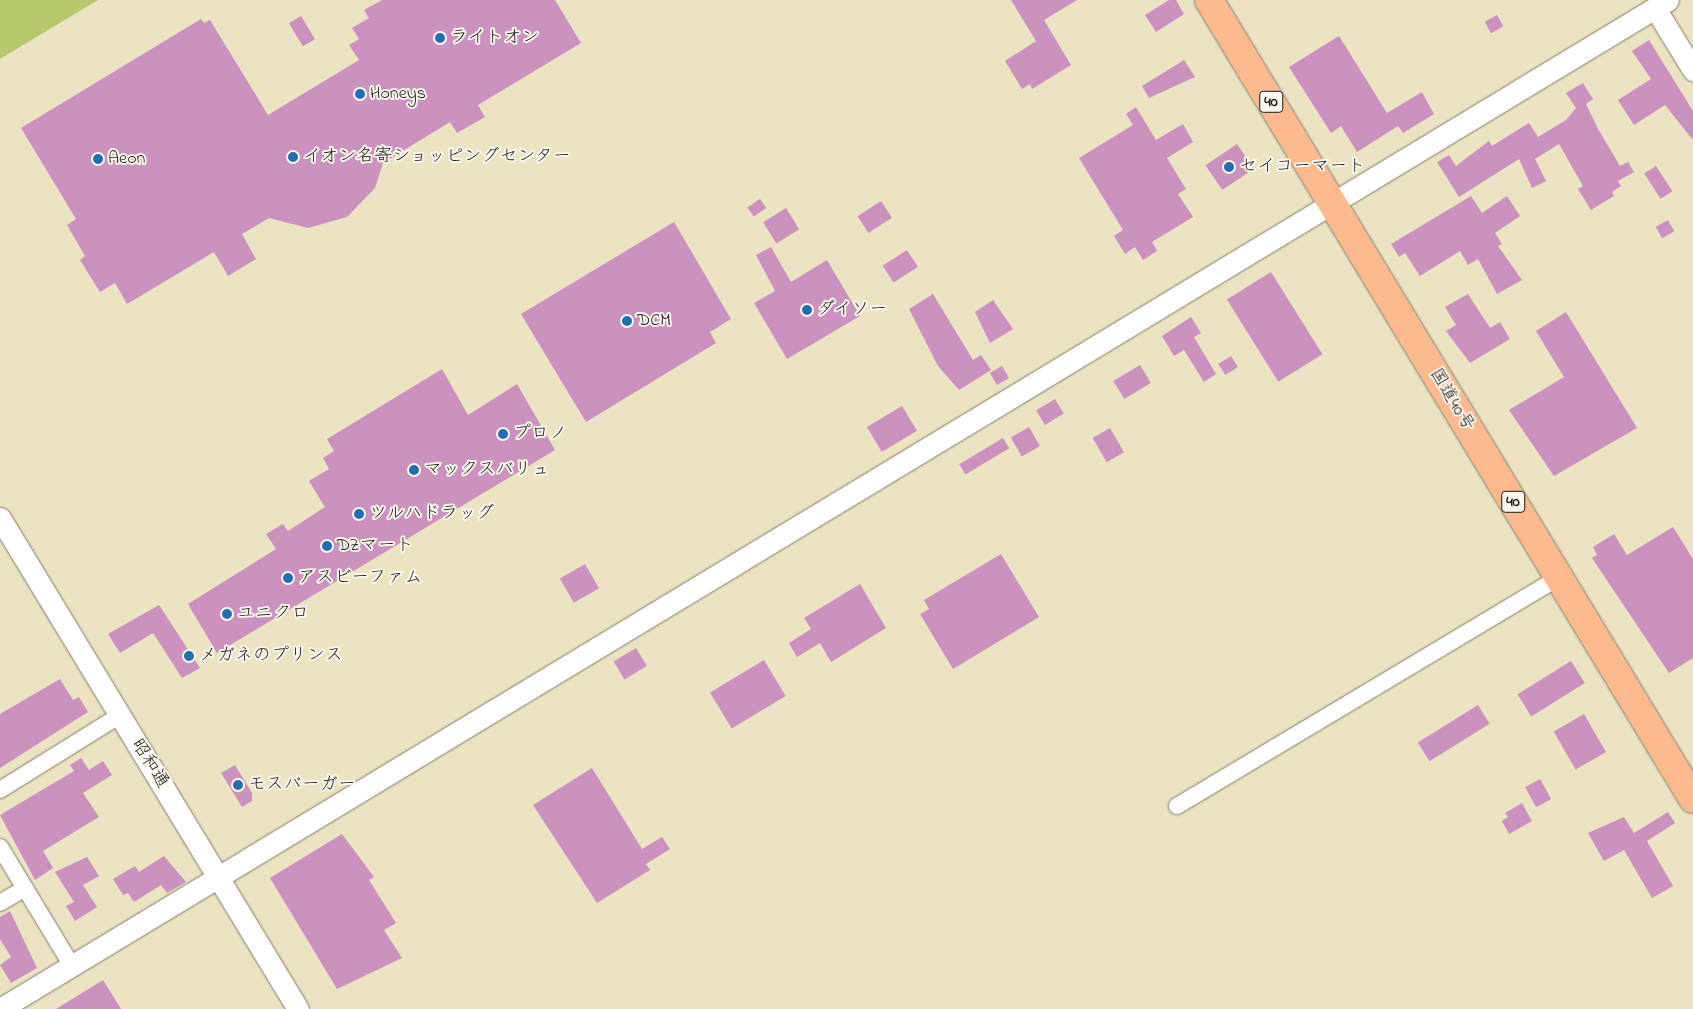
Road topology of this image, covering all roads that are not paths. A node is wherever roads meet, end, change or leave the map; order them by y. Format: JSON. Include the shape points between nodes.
{"nodes":[{"id":1,"x":1209,"y":0,"type":"edge"},
{"id":2,"x":1661,"y":4,"type":"edge"},
{"id":3,"x":1693,"y":70,"type":"edge"},
{"id":4,"x":1332,"y":204,"type":"junction"},
{"id":5,"x":0,"y":518,"type":"edge"},
{"id":6,"x":1559,"y":577,"type":"junction"},
{"id":7,"x":120,"y":716,"type":"junction"},
{"id":8,"x":0,"y":790,"type":"edge"},
{"id":9,"x":1693,"y":799,"type":"edge"},
{"id":10,"x":1177,"y":806,"type":"dead end"},
{"id":11,"x":0,"y":847,"type":"edge"},
{"id":12,"x":219,"y":878,"type":"junction"},
{"id":13,"x":25,"y":888,"type":"junction"},
{"id":14,"x":0,"y":902,"type":"edge"},
{"id":15,"x":72,"y":966,"type":"junction"},
{"id":16,"x":0,"y":1009,"type":"edge"},
{"id":17,"x":298,"y":1009,"type":"edge"}],
"edges":[{"from":1,"to":4,"type":"highway","name":"国道40号","number":"40"},
{"from":2,"to":3,"type":"street"},
{"from":2,"to":4,"type":"street"},
{"from":4,"to":6,"type":"highway","name":"国道40号","number":"40"},
{"from":4,"to":12,"type":"street"},
{"from":5,"to":7,"type":"street","name":"昭和通"},
{"from":6,"to":9,"type":"highway","name":"国道40号","number":"40"},
{"from":6,"to":10,"type":"street"},
{"from":7,"to":8,"type":"street"},
{"from":7,"to":12,"type":"street","name":"昭和通"},
{"from":11,"to":13,"type":"street"},
{"from":12,"to":15,"type":"street"},
{"from":12,"to":17,"type":"street","name":"昭和通"},
{"from":13,"to":14,"type":"street"},
{"from":13,"to":15,"type":"street"},
{"from":15,"to":16,"type":"street"}]}
